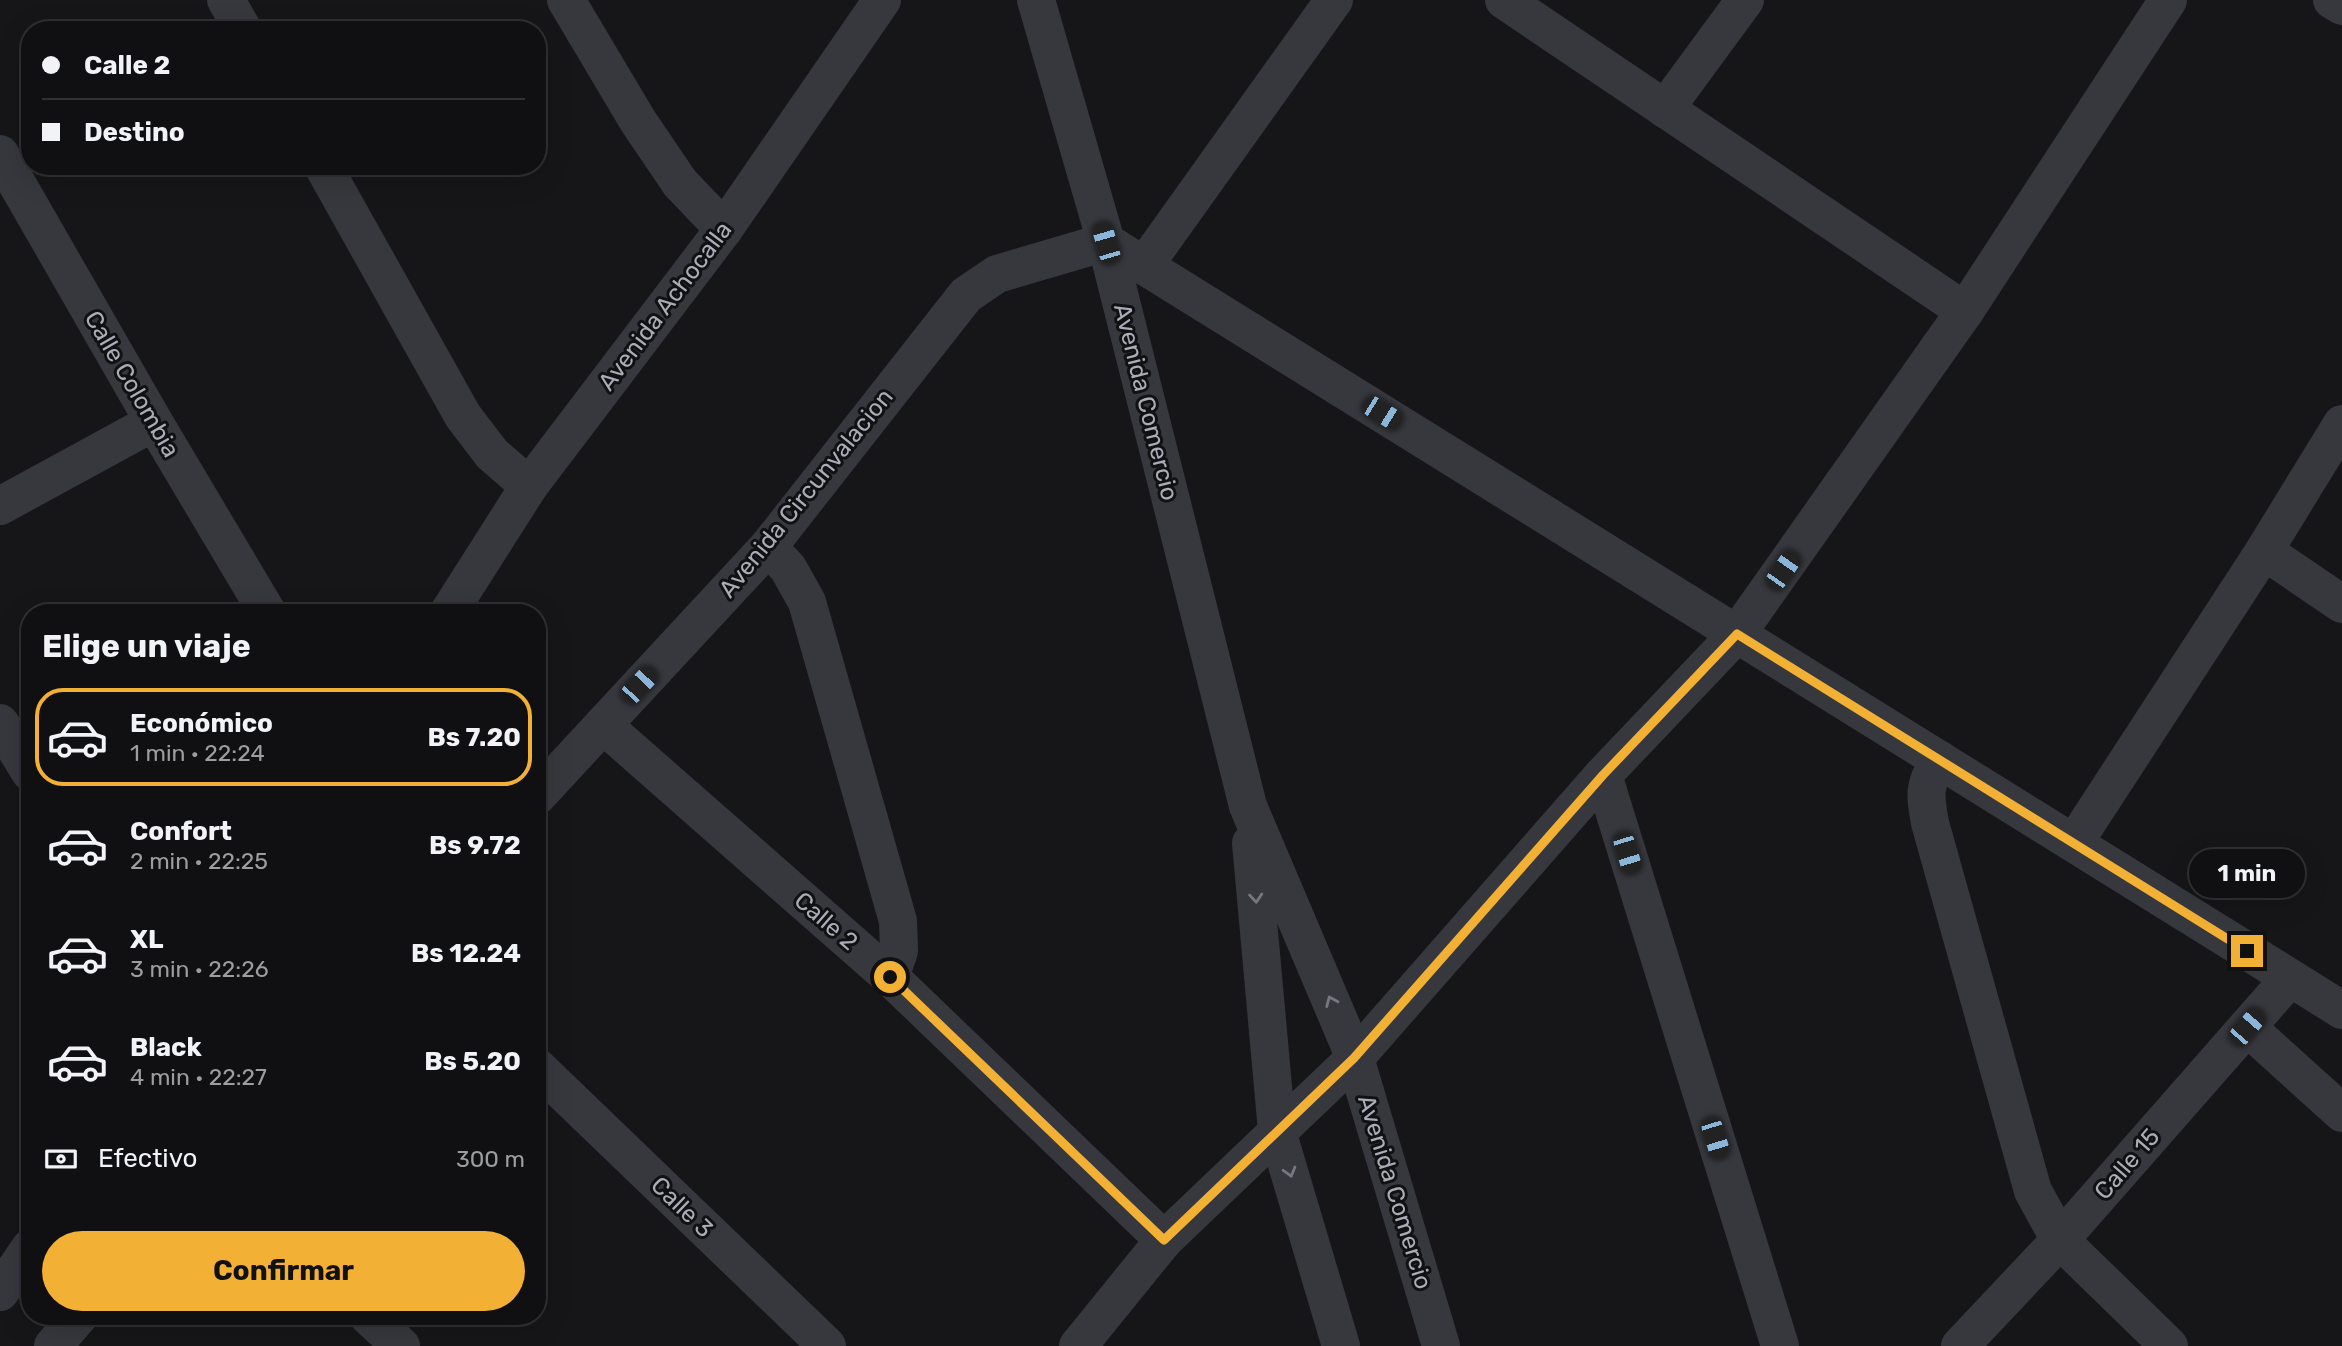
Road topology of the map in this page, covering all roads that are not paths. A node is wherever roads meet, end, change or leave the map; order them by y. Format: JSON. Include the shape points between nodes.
{"nodes":[{"id":1,"x":226,"y":0,"type":"edge"},
{"id":2,"x":566,"y":0,"type":"edge"},
{"id":3,"x":882,"y":0,"type":"edge"},
{"id":4,"x":1036,"y":0,"type":"edge"},
{"id":5,"x":1334,"y":0,"type":"edge"},
{"id":6,"x":1504,"y":0,"type":"edge"},
{"id":7,"x":1745,"y":0,"type":"edge"},
{"id":8,"x":2168,"y":0,"type":"edge"},
{"id":9,"x":2332,"y":0,"type":"edge"},
{"id":10,"x":2342,"y":6,"type":"edge"},
{"id":11,"x":238,"y":21,"type":"edge"},
{"id":12,"x":1665,"y":109,"type":"junction"},
{"id":13,"x":0,"y":154,"type":"edge"},
{"id":14,"x":328,"y":175,"type":"edge"},
{"id":15,"x":724,"y":229,"type":"junction"},
{"id":16,"x":1106,"y":243,"type":"junction"},
{"id":17,"x":1144,"y":266,"type":"junction"},
{"id":18,"x":1965,"y":311,"type":"junction"},
{"id":19,"x":154,"y":422,"type":"junction"},
{"id":20,"x":2342,"y":424,"type":"edge"},
{"id":21,"x":529,"y":486,"type":"junction"},
{"id":22,"x":0,"y":506,"type":"edge"},
{"id":23,"x":768,"y":547,"type":"junction"},
{"id":24,"x":2264,"y":551,"type":"junction"},
{"id":25,"x":262,"y":604,"type":"edge"},
{"id":26,"x":454,"y":604,"type":"edge"},
{"id":27,"x":2342,"y":604,"type":"edge"},
{"id":28,"x":1737,"y":634,"type":"junction"},
{"id":29,"x":0,"y":723,"type":"edge"},
{"id":30,"x":603,"y":725,"type":"junction"},
{"id":31,"x":21,"y":757,"type":"edge"},
{"id":32,"x":1940,"y":760,"type":"junction"},
{"id":33,"x":1603,"y":775,"type":"junction"},
{"id":34,"x":546,"y":786,"type":"edge"},
{"id":35,"x":1248,"y":806,"type":"junction"},
{"id":36,"x":2074,"y":843,"type":"junction"},
{"id":37,"x":890,"y":977,"type":"junction"},
{"id":38,"x":2290,"y":978,"type":"junction"},
{"id":39,"x":2342,"y":1010,"type":"edge"},
{"id":40,"x":2247,"y":1027,"type":"junction"},
{"id":41,"x":1354,"y":1058,"type":"junction"},
{"id":42,"x":546,"y":1076,"type":"edge"},
{"id":43,"x":2342,"y":1113,"type":"edge"},
{"id":44,"x":1278,"y":1131,"type":"junction"},
{"id":45,"x":1164,"y":1240,"type":"junction"},
{"id":46,"x":2060,"y":1240,"type":"junction"},
{"id":47,"x":21,"y":1261,"type":"edge"},
{"id":48,"x":0,"y":1292,"type":"edge"},
{"id":49,"x":71,"y":1325,"type":"edge"},
{"id":50,"x":378,"y":1325,"type":"edge"},
{"id":51,"x":53,"y":1346,"type":"edge"},
{"id":52,"x":401,"y":1346,"type":"edge"},
{"id":53,"x":827,"y":1346,"type":"edge"},
{"id":54,"x":1078,"y":1346,"type":"edge"},
{"id":55,"x":1341,"y":1346,"type":"edge"},
{"id":56,"x":1441,"y":1346,"type":"edge"},
{"id":57,"x":1780,"y":1346,"type":"edge"},
{"id":58,"x":1960,"y":1346,"type":"edge"},
{"id":59,"x":2169,"y":1346,"type":"edge"}],
"edges":[{"from":1,"to":11,"type":"street"},
{"from":2,"to":15,"type":"street","via":[[680,183]]},
{"from":3,"to":15,"type":"street","name":"Avenida Achocalla"},
{"from":4,"to":16,"type":"street","name":"Avenida Comercio"},
{"from":5,"to":17,"type":"street"},
{"from":6,"to":12,"type":"street"},
{"from":7,"to":12,"type":"street"},
{"from":8,"to":18,"type":"street"},
{"from":9,"to":10,"type":"street"},
{"from":12,"to":18,"type":"street"},
{"from":13,"to":19,"type":"street","name":"Calle Colombia"},
{"from":14,"to":21,"type":"street","via":[[463,415],[492,454]]},
{"from":15,"to":21,"type":"street","name":"Avenida Achocalla"},
{"from":16,"to":17,"type":"street"},
{"from":16,"to":23,"type":"street","name":"Avenida Circunvalacion","via":[[997,274],[966,295]]},
{"from":16,"to":35,"type":"street","name":"Avenida Comercio"},
{"from":17,"to":28,"type":"street"},
{"from":18,"to":28,"type":"street"},
{"from":19,"to":22,"type":"street"},
{"from":19,"to":25,"type":"street","name":"Calle Colombia"},
{"from":20,"to":24,"type":"street"},
{"from":21,"to":26,"type":"street","name":"Avenida Achocalla"},
{"from":23,"to":30,"type":"street","name":"Avenida Circunvalacion"},
{"from":23,"to":37,"type":"street","via":[[788,568],[807,602],[883,868],[898,921],[899,951]]},
{"from":24,"to":27,"type":"street"},
{"from":24,"to":36,"type":"street"},
{"from":28,"to":32,"type":"street"},
{"from":28,"to":33,"type":"street"},
{"from":29,"to":31,"type":"street"},
{"from":30,"to":34,"type":"street","name":"Avenida Circunvalacion"},
{"from":30,"to":37,"type":"street","name":"Calle 2"},
{"from":32,"to":36,"type":"street"},
{"from":32,"to":46,"type":"street","via":[[1925,793],[1930,823],[2033,1191]]},
{"from":33,"to":41,"type":"street"},
{"from":33,"to":57,"type":"street"},
{"from":41,"to":35,"type":"street","name":"Avenida Comercio","one_way":true},
{"from":35,"to":44,"type":"street","name":"Avenida Comercio","one_way":true},
{"from":36,"to":38,"type":"street"},
{"from":37,"to":45,"type":"street","name":"Calle 2"},
{"from":38,"to":39,"type":"street"},
{"from":38,"to":40,"type":"street","name":"Calle 15"},
{"from":40,"to":43,"type":"street"},
{"from":40,"to":46,"type":"street","name":"Calle 15"},
{"from":41,"to":44,"type":"street"},
{"from":41,"to":56,"type":"street","name":"Avenida Comercio"},
{"from":42,"to":53,"type":"street","name":"Calle 3"},
{"from":44,"to":45,"type":"street"},
{"from":44,"to":55,"type":"street","name":"Avenida Comercio","one_way":true},
{"from":45,"to":54,"type":"street"},
{"from":46,"to":58,"type":"street","name":"Calle 15"},
{"from":46,"to":59,"type":"street"},
{"from":47,"to":48,"type":"street"},
{"from":49,"to":51,"type":"street"},
{"from":50,"to":52,"type":"street"}]}
